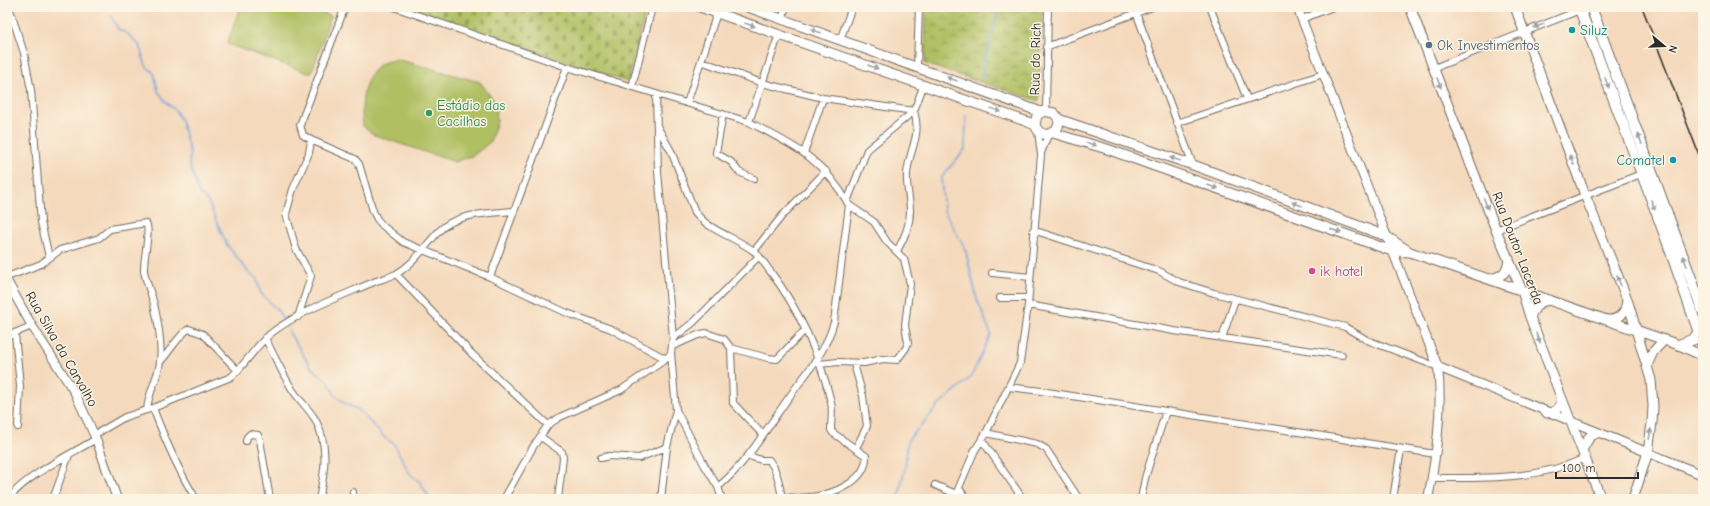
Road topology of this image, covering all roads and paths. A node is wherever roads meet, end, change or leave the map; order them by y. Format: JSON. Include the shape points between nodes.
{"nodes":[{"id":1,"x":9,"y":7,"type":"edge"},
{"id":2,"x":345,"y":7,"type":"edge"},
{"id":3,"x":394,"y":7,"type":"edge"},
{"id":4,"x":652,"y":7,"type":"edge"},
{"id":5,"x":700,"y":7,"type":"edge"},
{"id":6,"x":748,"y":7,"type":"edge"},
{"id":7,"x":786,"y":7,"type":"edge"},
{"id":8,"x":852,"y":7,"type":"edge"},
{"id":9,"x":919,"y":7,"type":"edge"},
{"id":10,"x":1048,"y":7,"type":"edge"},
{"id":11,"x":1152,"y":7,"type":"edge"},
{"id":12,"x":1210,"y":7,"type":"edge"},
{"id":13,"x":1297,"y":7,"type":"edge"},
{"id":14,"x":1333,"y":7,"type":"edge"},
{"id":15,"x":1410,"y":7,"type":"edge"},
{"id":16,"x":1515,"y":7,"type":"edge"},
{"id":17,"x":1591,"y":7,"type":"edge"},
{"id":18,"x":1579,"y":9,"type":"edge"},
{"id":19,"x":1135,"y":10,"type":"edge"},
{"id":20,"x":717,"y":13,"type":"junction"},
{"id":21,"x":782,"y":19,"type":"junction"},
{"id":22,"x":1302,"y":19,"type":"junction"},
{"id":23,"x":1524,"y":32,"type":"junction"},
{"id":24,"x":778,"y":34,"type":"junction"},
{"id":25,"x":840,"y":40,"type":"junction"},
{"id":26,"x":1046,"y":47,"type":"junction"},
{"id":27,"x":1609,"y":58,"type":"junction"},
{"id":28,"x":701,"y":61,"type":"junction"},
{"id":29,"x":1599,"y":62,"type":"junction"},
{"id":30,"x":567,"y":67,"type":"junction"},
{"id":31,"x":917,"y":67,"type":"junction"},
{"id":32,"x":1434,"y":68,"type":"junction"},
{"id":33,"x":1323,"y":74,"type":"junction"},
{"id":34,"x":762,"y":83,"type":"junction"},
{"id":35,"x":924,"y":84,"type":"junction"},
{"id":36,"x":632,"y":87,"type":"junction"},
{"id":37,"x":656,"y":94,"type":"junction"},
{"id":38,"x":823,"y":98,"type":"junction"},
{"id":39,"x":1247,"y":99,"type":"junction"},
{"id":40,"x":687,"y":103,"type":"junction"},
{"id":41,"x":914,"y":111,"type":"junction"},
{"id":42,"x":1044,"y":111,"type":"junction"},
{"id":43,"x":723,"y":114,"type":"junction"},
{"id":44,"x":1631,"y":114,"type":"junction"},
{"id":45,"x":1058,"y":119,"type":"junction"},
{"id":46,"x":1621,"y":119,"type":"junction"},
{"id":47,"x":749,"y":122,"type":"junction"},
{"id":48,"x":1177,"y":123,"type":"junction"},
{"id":49,"x":657,"y":126,"type":"junction"},
{"id":50,"x":1036,"y":128,"type":"junction"},
{"id":51,"x":1051,"y":134,"type":"junction"},
{"id":52,"x":311,"y":140,"type":"junction"},
{"id":53,"x":804,"y":153,"type":"junction"},
{"id":54,"x":1041,"y":155,"type":"junction"},
{"id":55,"x":1193,"y":165,"type":"junction"},
{"id":56,"x":826,"y":172,"type":"junction"},
{"id":57,"x":1641,"y":174,"type":"junction"},
{"id":58,"x":754,"y":179,"type":"dead end"},
{"id":59,"x":1585,"y":195,"type":"junction"},
{"id":60,"x":848,"y":203,"type":"junction"},
{"id":61,"x":514,"y":211,"type":"junction"},
{"id":62,"x":1033,"y":230,"type":"junction"},
{"id":63,"x":1496,"y":230,"type":"junction"},
{"id":64,"x":1676,"y":234,"type":"junction"},
{"id":65,"x":1386,"y":236,"type":"junction"},
{"id":66,"x":1666,"y":238,"type":"junction"},
{"id":67,"x":422,"y":251,"type":"junction"},
{"id":68,"x":897,"y":251,"type":"junction"},
{"id":69,"x":1392,"y":251,"type":"junction"},
{"id":70,"x":1410,"y":252,"type":"junction"},
{"id":71,"x":756,"y":253,"type":"junction"},
{"id":72,"x":49,"y":257,"type":"junction"},
{"id":73,"x":1509,"y":259,"type":"junction"},
{"id":74,"x":992,"y":273,"type":"dead end"},
{"id":75,"x":396,"y":274,"type":"junction"},
{"id":76,"x":7,"y":277,"type":"edge"},
{"id":77,"x":490,"y":277,"type":"junction"},
{"id":78,"x":1030,"y":278,"type":"junction"},
{"id":79,"x":1490,"y":279,"type":"junction"},
{"id":80,"x":7,"y":281,"type":"edge"},
{"id":81,"x":1522,"y":291,"type":"junction"},
{"id":82,"x":1000,"y":298,"type":"dead end"},
{"id":83,"x":1028,"y":298,"type":"junction"},
{"id":84,"x":1626,"y":299,"type":"junction"},
{"id":85,"x":1235,"y":300,"type":"junction"},
{"id":86,"x":1550,"y":300,"type":"junction"},
{"id":87,"x":1028,"y":305,"type":"junction"},
{"id":88,"x":1703,"y":311,"type":"edge"},
{"id":89,"x":298,"y":316,"type":"junction"},
{"id":90,"x":1530,"y":317,"type":"junction"},
{"id":91,"x":1602,"y":319,"type":"junction"},
{"id":92,"x":32,"y":326,"type":"junction"},
{"id":93,"x":805,"y":330,"type":"junction"},
{"id":94,"x":1699,"y":330,"type":"junction"},
{"id":95,"x":1637,"y":331,"type":"junction"},
{"id":96,"x":15,"y":334,"type":"junction"},
{"id":97,"x":7,"y":336,"type":"edge"},
{"id":98,"x":266,"y":338,"type":"junction"},
{"id":99,"x":673,"y":338,"type":"junction"},
{"id":100,"x":1222,"y":338,"type":"junction"},
{"id":101,"x":1664,"y":340,"type":"junction"},
{"id":102,"x":1703,"y":344,"type":"edge"},
{"id":103,"x":1679,"y":345,"type":"junction"},
{"id":104,"x":673,"y":346,"type":"junction"},
{"id":105,"x":731,"y":348,"type":"junction"},
{"id":106,"x":671,"y":353,"type":"junction"},
{"id":107,"x":1342,"y":355,"type":"dead end"},
{"id":108,"x":1703,"y":356,"type":"edge"},
{"id":109,"x":666,"y":359,"type":"junction"},
{"id":110,"x":818,"y":361,"type":"junction"},
{"id":111,"x":160,"y":362,"type":"junction"},
{"id":112,"x":854,"y":364,"type":"junction"},
{"id":113,"x":1647,"y":365,"type":"junction"},
{"id":114,"x":1438,"y":367,"type":"junction"},
{"id":115,"x":238,"y":371,"type":"junction"},
{"id":116,"x":1008,"y":387,"type":"junction"},
{"id":117,"x":1562,"y":399,"type":"junction"},
{"id":118,"x":150,"y":409,"type":"junction"},
{"id":119,"x":676,"y":410,"type":"junction"},
{"id":120,"x":1166,"y":411,"type":"junction"},
{"id":121,"x":1547,"y":413,"type":"junction"},
{"id":122,"x":1571,"y":422,"type":"junction"},
{"id":123,"x":548,"y":425,"type":"junction"},
{"id":124,"x":18,"y":427,"type":"dead end"},
{"id":125,"x":986,"y":433,"type":"junction"},
{"id":126,"x":1597,"y":433,"type":"junction"},
{"id":127,"x":763,"y":435,"type":"junction"},
{"id":128,"x":95,"y":437,"type":"junction"},
{"id":129,"x":541,"y":437,"type":"junction"},
{"id":130,"x":982,"y":440,"type":"junction"},
{"id":131,"x":246,"y":441,"type":"dead end"},
{"id":132,"x":667,"y":447,"type":"junction"},
{"id":133,"x":856,"y":448,"type":"junction"},
{"id":134,"x":1401,"y":449,"type":"junction"},
{"id":135,"x":1648,"y":452,"type":"junction"},
{"id":136,"x":1435,"y":454,"type":"junction"},
{"id":137,"x":1584,"y":454,"type":"junction"},
{"id":138,"x":69,"y":455,"type":"junction"},
{"id":139,"x":749,"y":456,"type":"junction"},
{"id":140,"x":601,"y":458,"type":"dead end"},
{"id":141,"x":1703,"y":475,"type":"edge"},
{"id":142,"x":1432,"y":478,"type":"junction"},
{"id":143,"x":934,"y":485,"type":"dead end"},
{"id":144,"x":718,"y":487,"type":"junction"},
{"id":145,"x":956,"y":494,"type":"edge"},
{"id":146,"x":10,"y":495,"type":"edge"},
{"id":147,"x":825,"y":496,"type":"edge"},
{"id":148,"x":779,"y":498,"type":"edge"},
{"id":149,"x":53,"y":499,"type":"edge"},
{"id":150,"x":117,"y":499,"type":"edge"},
{"id":151,"x":196,"y":499,"type":"edge"},
{"id":152,"x":270,"y":499,"type":"edge"},
{"id":153,"x":319,"y":499,"type":"edge"},
{"id":154,"x":504,"y":499,"type":"edge"},
{"id":155,"x":558,"y":499,"type":"edge"},
{"id":156,"x":661,"y":499,"type":"edge"},
{"id":157,"x":722,"y":499,"type":"edge"},
{"id":158,"x":966,"y":499,"type":"edge"},
{"id":159,"x":1023,"y":499,"type":"edge"},
{"id":160,"x":1079,"y":499,"type":"edge"},
{"id":161,"x":1141,"y":499,"type":"edge"},
{"id":162,"x":1393,"y":499,"type":"edge"},
{"id":163,"x":1428,"y":499,"type":"edge"},
{"id":164,"x":1601,"y":499,"type":"edge"},
{"id":165,"x":1633,"y":499,"type":"edge"}],
"edges":[{"from":1,"to":72,"type":"street","via":[[24,53],[31,90],[41,222]]},
{"from":2,"to":52,"type":"street","via":[[300,125],[303,135]]},
{"from":3,"to":30,"type":"street"},
{"from":4,"to":36,"type":"street"},
{"from":5,"to":20,"type":"main road"},
{"from":6,"to":21,"type":"main road"},
{"from":7,"to":21,"type":"street"},
{"from":8,"to":25,"type":"street"},
{"from":9,"to":31,"type":"street"},
{"from":10,"to":26,"type":"street","name":"Rua do Rich"},
{"from":11,"to":19,"type":"street"},
{"from":12,"to":39,"type":"street"},
{"from":13,"to":22,"type":"street"},
{"from":14,"to":22,"type":"street"},
{"from":15,"to":32,"type":"main road","name":"Rua Doutor Lacerda"},
{"from":16,"to":23,"type":"main road"},
{"from":17,"to":27,"type":"main road"},
{"from":18,"to":23,"type":"street","one_way":true},
{"from":18,"to":29,"type":"main road"},
{"from":19,"to":26,"type":"street"},
{"from":19,"to":48,"type":"street"},
{"from":20,"to":24,"type":"main road","one_way":true},
{"from":20,"to":28,"type":"street"},
{"from":25,"to":21,"type":"main road","one_way":true},
{"from":22,"to":33,"type":"street"},
{"from":23,"to":32,"type":"street"},
{"from":59,"to":23,"type":"main road","one_way":true},
{"from":24,"to":34,"type":"street"},
{"from":24,"to":35,"type":"main road","one_way":true},
{"from":25,"to":31,"type":"main road"},
{"from":26,"to":42,"type":"street","name":"Rua do Rich"},
{"from":27,"to":29,"type":"main road"},
{"from":27,"to":44,"type":"main road"},
{"from":28,"to":34,"type":"street"},
{"from":28,"to":40,"type":"street"},
{"from":29,"to":46,"type":"main road","one_way":true},
{"from":30,"to":36,"type":"street"},
{"from":30,"to":61,"type":"street"},
{"from":42,"to":31,"type":"main road","one_way":true},
{"from":32,"to":63,"type":"main road","name":"Rua Doutor Lacerda","one_way":true},
{"from":33,"to":39,"type":"street"},
{"from":33,"to":65,"type":"street"},
{"from":34,"to":38,"type":"street"},
{"from":34,"to":47,"type":"street"},
{"from":35,"to":41,"type":"street"},
{"from":35,"to":50,"type":"main road","one_way":true},
{"from":36,"to":37,"type":"street"},
{"from":37,"to":40,"type":"street"},
{"from":37,"to":49,"type":"street"},
{"from":38,"to":41,"type":"street"},
{"from":38,"to":53,"type":"street"},
{"from":39,"to":48,"type":"street"},
{"from":40,"to":43,"type":"street"},
{"from":41,"to":60,"type":"street","via":[[867,150]]},
{"from":41,"to":68,"type":"street","via":[[917,135],[907,175],[910,211],[906,233]]},
{"from":42,"to":45,"type":"main road","via":[[1054,113]]},
{"from":42,"to":50,"type":"main road","via":[[1037,115]]},
{"from":43,"to":47,"type":"street"},
{"from":43,"to":58,"type":"street","via":[[716,153],[731,162],[739,172]]},
{"from":44,"to":46,"type":"main road"},
{"from":64,"to":44,"type":"main road","one_way":true},
{"from":45,"to":51,"type":"main road","via":[[1058,127]]},
{"from":55,"to":45,"type":"main road","one_way":true},
{"from":46,"to":57,"type":"main road"},
{"from":47,"to":53,"type":"street"},
{"from":48,"to":55,"type":"street"},
{"from":49,"to":71,"type":"street","via":[[671,151],[695,212],[714,229]]},
{"from":49,"to":99,"type":"street","via":[[658,172]]},
{"from":50,"to":51,"type":"main road"},
{"from":50,"to":54,"type":"street"},
{"from":51,"to":54,"type":"street"},
{"from":51,"to":69,"type":"main road","one_way":true,"via":[[1107,150]]},
{"from":52,"to":67,"type":"street","via":[[355,159],[359,164],[377,219],[403,242]]},
{"from":52,"to":89,"type":"street","via":[[309,153],[293,189],[286,214],[296,249],[311,276]]},
{"from":53,"to":56,"type":"street"},
{"from":54,"to":62,"type":"street"},
{"from":65,"to":55,"type":"main road","one_way":true},
{"from":56,"to":60,"type":"street"},
{"from":56,"to":71,"type":"street","via":[[782,216]]},
{"from":57,"to":59,"type":"street"},
{"from":57,"to":66,"type":"main road","one_way":true},
{"from":59,"to":63,"type":"street"},
{"from":84,"to":59,"type":"main road","one_way":true},
{"from":60,"to":68,"type":"street","via":[[874,222],[887,242]]},
{"from":60,"to":110,"type":"street","via":[[834,322],[829,340]]},
{"from":61,"to":67,"type":"street","via":[[456,220],[440,230]]},
{"from":61,"to":77,"type":"street"},
{"from":62,"to":78,"type":"street"},
{"from":62,"to":85,"type":"street","via":[[1159,271],[1180,282]]},
{"from":63,"to":73,"type":"main road","name":"Rua Doutor Lacerda"},
{"from":64,"to":66,"type":"main road"},
{"from":88,"to":64,"type":"main road","one_way":true},
{"from":65,"to":69,"type":"street"},
{"from":65,"to":70,"type":"main road"},
{"from":66,"to":94,"type":"main road"},
{"from":67,"to":75,"type":"street"},
{"from":67,"to":77,"type":"street"},
{"from":68,"to":112,"type":"street","via":[[904,259],[910,284],[906,322],[908,343],[897,360],[883,359]]},
{"from":69,"to":70,"type":"main road"},
{"from":69,"to":114,"type":"street"},
{"from":70,"to":79,"type":"main road"},
{"from":71,"to":93,"type":"street","via":[[779,283]]},
{"from":71,"to":99,"type":"street","via":[[694,322]]},
{"from":72,"to":76,"type":"street","via":[[41,264]]},
{"from":72,"to":111,"type":"street","via":[[76,244],[99,238],[110,229],[146,223],[149,230],[144,272],[154,306]]},
{"from":73,"to":79,"type":"main road","via":[[1505,274]]},
{"from":73,"to":81,"type":"main road","name":"Rua Doutor Lacerda"},
{"from":74,"to":78,"type":"street"},
{"from":75,"to":89,"type":"street"},
{"from":75,"to":123,"type":"street","via":[[472,354]]},
{"from":77,"to":109,"type":"street","via":[[567,313],[612,329]]},
{"from":78,"to":83,"type":"street"},
{"from":79,"to":81,"type":"main road"},
{"from":80,"to":92,"type":"street","name":"Rua Silva da Carvalho"},
{"from":81,"to":86,"type":"main road"},
{"from":81,"to":90,"type":"main road","name":"Rua Doutor Lacerda"},
{"from":82,"to":83,"type":"street"},
{"from":83,"to":87,"type":"street"},
{"from":84,"to":91,"type":"main road","via":[[1622,315],[1613,320]]},
{"from":84,"to":95,"type":"main road"},
{"from":85,"to":100,"type":"street"},
{"from":85,"to":114,"type":"street","via":[[1345,328],[1367,340]]},
{"from":86,"to":90,"type":"main road","via":[[1537,305]]},
{"from":86,"to":91,"type":"main road"},
{"from":87,"to":100,"type":"street"},
{"from":87,"to":116,"type":"street","via":[[1020,363]]},
{"from":89,"to":98,"type":"street"},
{"from":90,"to":117,"type":"main road","name":"Rua Doutor Lacerda","one_way":true},
{"from":91,"to":95,"type":"main road"},
{"from":92,"to":96,"type":"street"},
{"from":92,"to":128,"type":"street","name":"Rua Silva da Carvalho","via":[[75,394]]},
{"from":93,"to":105,"type":"street","via":[[777,359]]},
{"from":93,"to":110,"type":"street"},
{"from":94,"to":102,"type":"main road"},
{"from":94,"to":103,"type":"main road","via":[[1694,339]]},
{"from":95,"to":101,"type":"main road"},
{"from":95,"to":113,"type":"main road"},
{"from":96,"to":97,"type":"street"},
{"from":96,"to":124,"type":"street","via":[[20,386]]},
{"from":98,"to":115,"type":"street"},
{"from":98,"to":153,"type":"street","via":[[293,390],[318,426],[325,460]]},
{"from":99,"to":104,"type":"street"},
{"from":100,"to":107,"type":"street"},
{"from":101,"to":103,"type":"main road"},
{"from":101,"to":113,"type":"main road","via":[[1653,352]]},
{"from":103,"to":108,"type":"main road"},
{"from":104,"to":105,"type":"street","via":[[706,333],[724,339]]},
{"from":104,"to":106,"type":"street"},
{"from":105,"to":127,"type":"street","via":[[733,403]]},
{"from":106,"to":109,"type":"street"},
{"from":106,"to":119,"type":"street"},
{"from":109,"to":123,"type":"street","via":[[621,390],[560,417]]},
{"from":110,"to":112,"type":"street"},
{"from":110,"to":127,"type":"street"},
{"from":110,"to":133,"type":"street","via":[[831,403],[831,430],[833,434]]},
{"from":111,"to":115,"type":"street","via":[[180,336],[189,329],[203,334]]},
{"from":111,"to":118,"type":"street","via":[[149,398]]},
{"from":112,"to":133,"type":"street","via":[[863,396],[867,426]]},
{"from":135,"to":113,"type":"main road","one_way":true,"via":[[1653,406]]},
{"from":114,"to":121,"type":"street"},
{"from":114,"to":136,"type":"street","via":[[1441,392]]},
{"from":115,"to":118,"type":"street","via":[[231,377]]},
{"from":116,"to":120,"type":"street"},
{"from":116,"to":125,"type":"street"},
{"from":117,"to":121,"type":"main road","via":[[1555,411]]},
{"from":117,"to":122,"type":"main road","name":"Rua Doutor Lacerda"},
{"from":118,"to":128,"type":"street","via":[[125,416]]},
{"from":118,"to":151,"type":"street"},
{"from":119,"to":132,"type":"street"},
{"from":119,"to":144,"type":"street"},
{"from":120,"to":134,"type":"street"},
{"from":120,"to":161,"type":"street"},
{"from":121,"to":122,"type":"street"},
{"from":122,"to":126,"type":"street"},
{"from":122,"to":137,"type":"main road","name":"Rua Doutor Lacerda"},
{"from":123,"to":129,"type":"street"},
{"from":125,"to":130,"type":"street"},
{"from":125,"to":160,"type":"street","via":[[1037,444],[1046,449]]},
{"from":126,"to":135,"type":"street"},
{"from":126,"to":137,"type":"main road","via":[[1587,439]]},
{"from":127,"to":139,"type":"street"},
{"from":128,"to":138,"type":"street"},
{"from":128,"to":150,"type":"street","name":"Rua Silva da Carvalho"},
{"from":129,"to":154,"type":"street"},
{"from":129,"to":155,"type":"street","via":[[562,452]]},
{"from":130,"to":145,"type":"street"},
{"from":130,"to":159,"type":"street"},
{"from":131,"to":152,"type":"street","via":[[250,434],[258,435]]},
{"from":132,"to":140,"type":"street","via":[[639,458]]},
{"from":132,"to":156,"type":"street"},
{"from":133,"to":147,"type":"street","via":[[866,456],[861,473],[845,486]]},
{"from":134,"to":136,"type":"street"},
{"from":134,"to":162,"type":"street"},
{"from":135,"to":141,"type":"street"},
{"from":135,"to":165,"type":"main road"},
{"from":136,"to":142,"type":"street"},
{"from":137,"to":142,"type":"street","via":[[1555,470]]},
{"from":137,"to":164,"type":"main road","name":"Rua Doutor Lacerda"},
{"from":138,"to":146,"type":"street"},
{"from":138,"to":149,"type":"street"},
{"from":139,"to":144,"type":"street","via":[[735,473]]},
{"from":139,"to":148,"type":"street","via":[[771,463],[778,479]]},
{"from":142,"to":163,"type":"street"},
{"from":143,"to":145,"type":"street"},
{"from":144,"to":157,"type":"street"},
{"from":145,"to":158,"type":"street"},
{"from":147,"to":148,"type":"street"}]}
